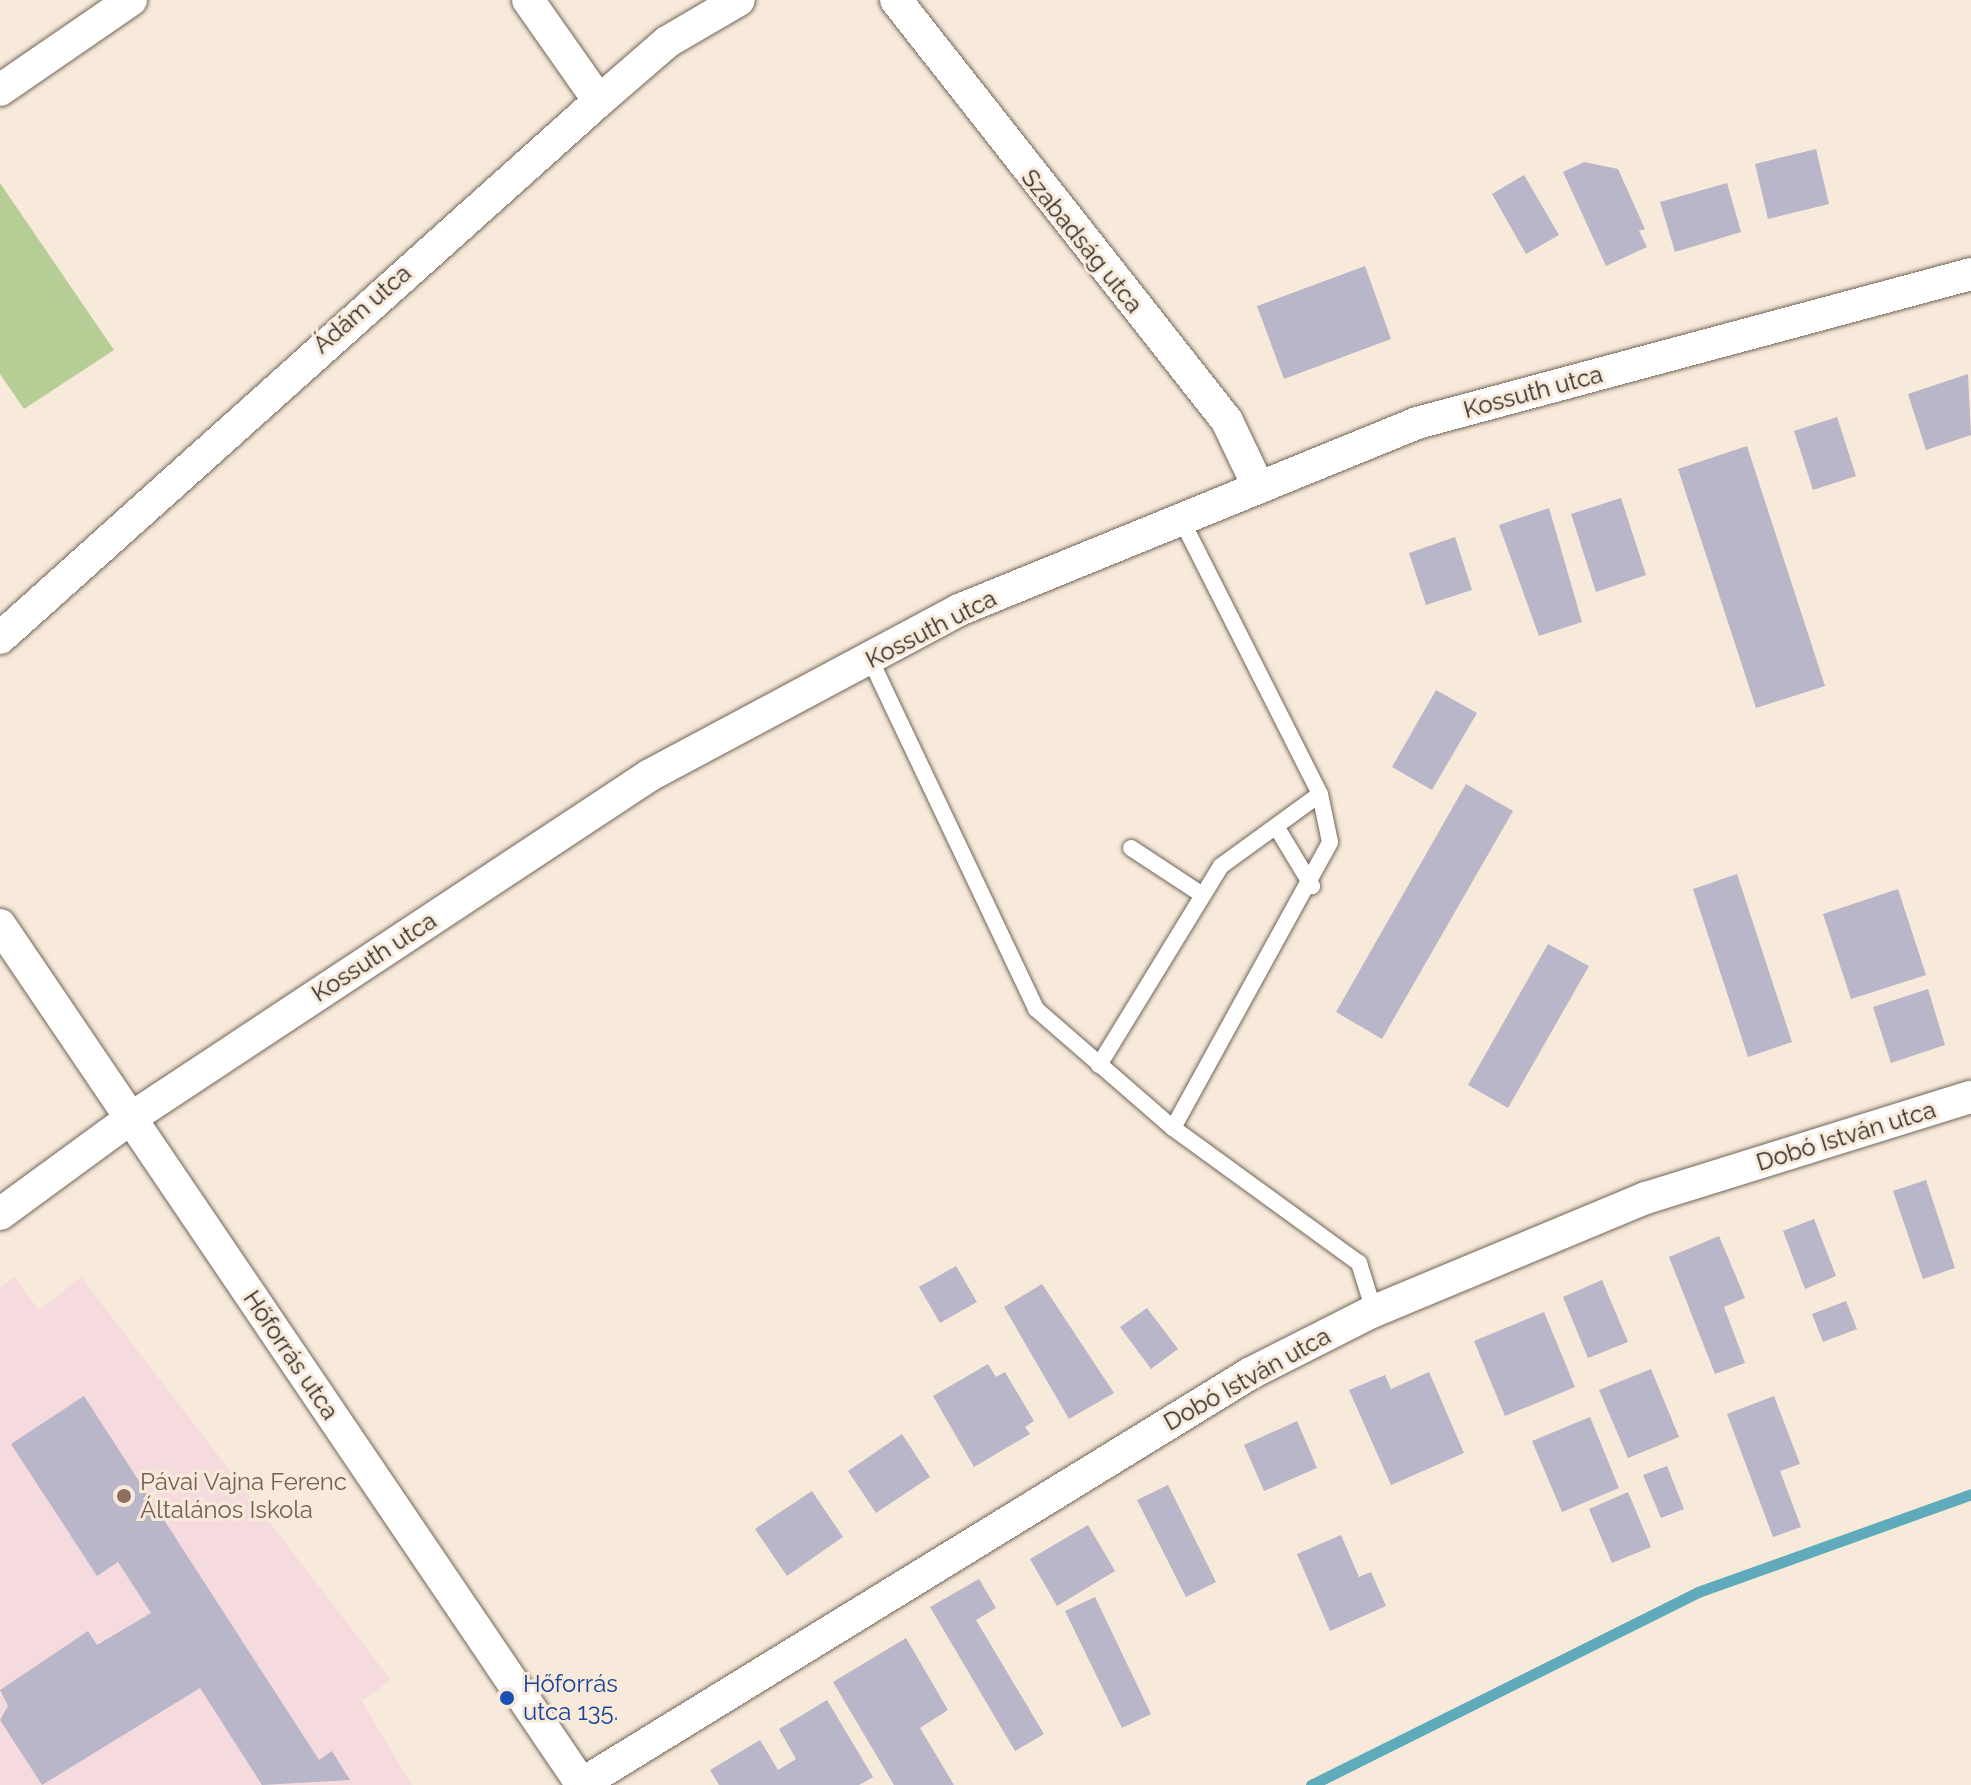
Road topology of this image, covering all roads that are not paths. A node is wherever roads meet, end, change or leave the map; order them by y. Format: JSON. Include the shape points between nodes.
{"nodes":[{"id":1,"x":131,"y":0,"type":"edge"},
{"id":2,"x":528,"y":0,"type":"edge"},
{"id":3,"x":739,"y":0,"type":"edge"},
{"id":4,"x":896,"y":0,"type":"edge"},
{"id":5,"x":0,"y":90,"type":"edge"},
{"id":6,"x":599,"y":101,"type":"junction"},
{"id":7,"x":1971,"y":274,"type":"edge"},
{"id":8,"x":1259,"y":488,"type":"junction"},
{"id":9,"x":1181,"y":519,"type":"junction"},
{"id":10,"x":0,"y":638,"type":"edge"},
{"id":11,"x":870,"y":659,"type":"junction"},
{"id":12,"x":1320,"y":794,"type":"junction"},
{"id":13,"x":1277,"y":828,"type":"junction"},
{"id":14,"x":1131,"y":848,"type":"dead end"},
{"id":15,"x":1312,"y":886,"type":"junction"},
{"id":16,"x":1201,"y":894,"type":"junction"},
{"id":17,"x":0,"y":925,"type":"edge"},
{"id":18,"x":1099,"y":1065,"type":"junction"},
{"id":19,"x":1971,"y":1097,"type":"edge"},
{"id":20,"x":131,"y":1118,"type":"junction"},
{"id":21,"x":1173,"y":1128,"type":"junction"},
{"id":22,"x":0,"y":1214,"type":"edge"},
{"id":23,"x":1374,"y":1311,"type":"junction"},
{"id":24,"x":581,"y":1785,"type":"edge"}],
"edges":[{"from":1,"to":5,"type":"street"},
{"from":2,"to":6,"type":"street"},
{"from":3,"to":6,"type":"street","name":"Ádám utca","via":[[667,42]]},
{"from":4,"to":8,"type":"street","name":"Szabadság utca","via":[[1227,421]]},
{"from":6,"to":10,"type":"street","name":"Ádám utca"},
{"from":7,"to":8,"type":"street","name":"Kossuth utca","via":[[1417,423]]},
{"from":8,"to":9,"type":"street","name":"Kossuth utca"},
{"from":9,"to":11,"type":"street","name":"Kossuth utca","via":[[959,610]]},
{"from":9,"to":12,"type":"lane"},
{"from":11,"to":18,"type":"lane","via":[[1036,1009]]},
{"from":11,"to":20,"type":"street","name":"Kossuth utca","via":[[650,775]]},
{"from":12,"to":13,"type":"lane"},
{"from":12,"to":15,"type":"lane","via":[[1330,842]]},
{"from":13,"to":15,"type":"lane"},
{"from":13,"to":16,"type":"lane","via":[[1221,866]]},
{"from":14,"to":16,"type":"lane"},
{"from":15,"to":21,"type":"lane"},
{"from":16,"to":18,"type":"lane"},
{"from":17,"to":20,"type":"street","name":"Hőforrás utca"},
{"from":18,"to":21,"type":"lane"},
{"from":19,"to":23,"type":"street","name":"Dobó István utca","via":[[1646,1198]]},
{"from":20,"to":22,"type":"street","name":"Kossuth utca"},
{"from":20,"to":24,"type":"street","name":"Hőforrás utca"},
{"from":21,"to":23,"type":"lane","via":[[1359,1263]]},
{"from":23,"to":24,"type":"street","name":"Dobó István utca","via":[[1237,1381]]}]}
